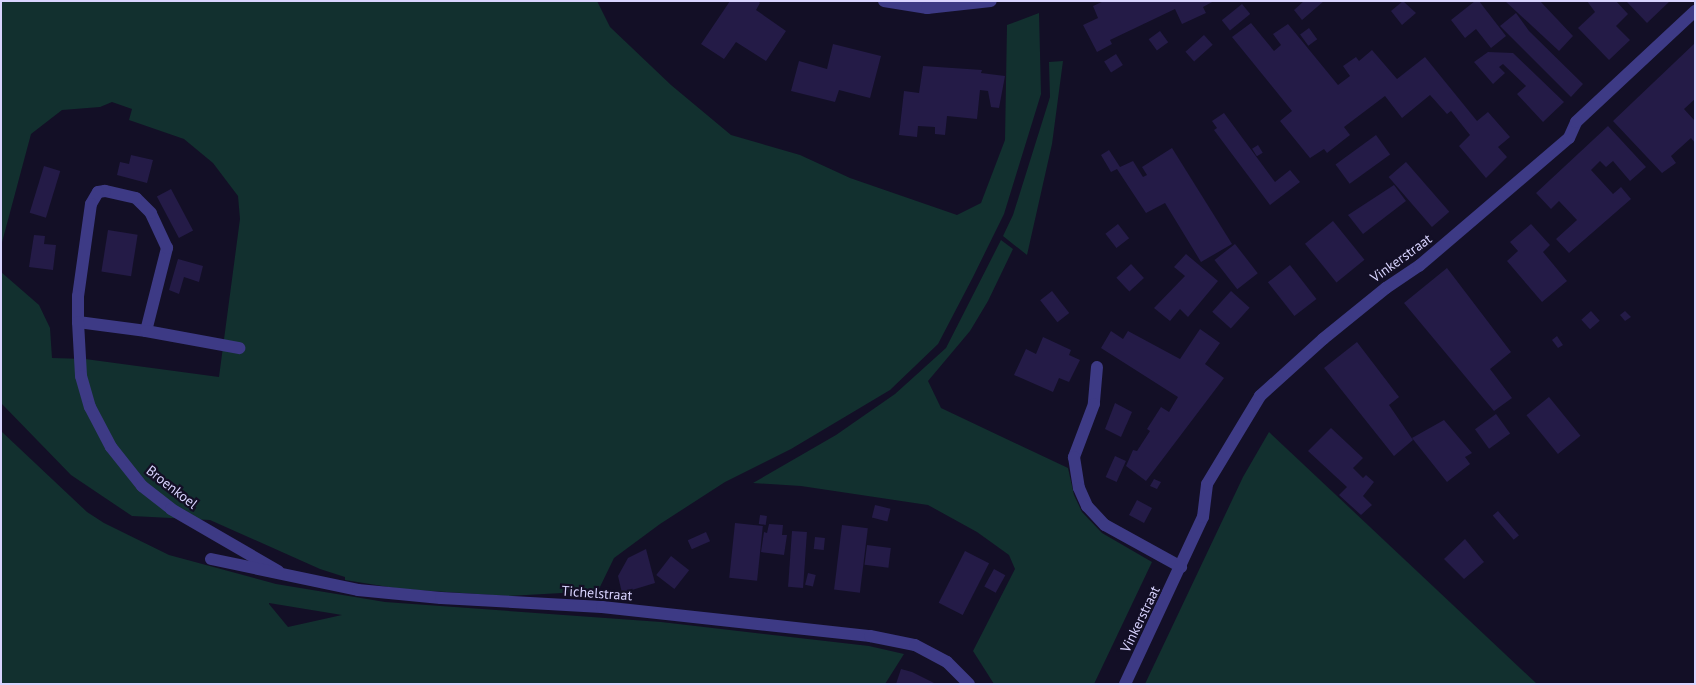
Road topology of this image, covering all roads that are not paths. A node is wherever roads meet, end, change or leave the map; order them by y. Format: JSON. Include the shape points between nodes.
{"nodes":[{"id":1,"x":884,"y":1,"type":"edge"},
{"id":2,"x":991,"y":1,"type":"edge"},
{"id":3,"x":1695,"y":11,"type":"edge"},
{"id":4,"x":78,"y":322,"type":"junction"},
{"id":5,"x":146,"y":330,"type":"junction"},
{"id":6,"x":238,"y":348,"type":"dead end"},
{"id":7,"x":1097,"y":367,"type":"dead end"},
{"id":8,"x":211,"y":559,"type":"dead end"},
{"id":9,"x":1182,"y":567,"type":"junction"},
{"id":10,"x":286,"y":576,"type":"junction"},
{"id":11,"x":969,"y":684,"type":"edge"},
{"id":12,"x":1125,"y":684,"type":"edge"}],
"edges":[{"from":1,"to":2,"type":"street","via":[[926,8]]},
{"from":3,"to":9,"type":"street","name":"Vinkerstraat","via":[[1576,122],[1569,138],[1419,266],[1323,339],[1260,396],[1206,484],[1203,517]]},
{"from":4,"to":5,"type":"street"},
{"from":4,"to":5,"type":"street","name":"Broenkoel","via":[[78,296],[91,204],[98,192],[105,191],[136,198],[144,204],[167,248]]},
{"from":4,"to":10,"type":"street","name":"Broenkoel","via":[[81,376],[90,407],[110,447],[142,486],[172,510]]},
{"from":5,"to":6,"type":"street"},
{"from":7,"to":9,"type":"street","via":[[1094,404],[1074,457],[1078,488],[1087,506],[1104,525]]},
{"from":8,"to":10,"type":"street","name":"Tichelstraat"},
{"from":9,"to":12,"type":"street","name":"Vinkerstraat"},
{"from":10,"to":11,"type":"street","name":"Tichelstraat","via":[[358,590],[423,597],[602,607],[870,636],[915,645],[947,662]]}]}
